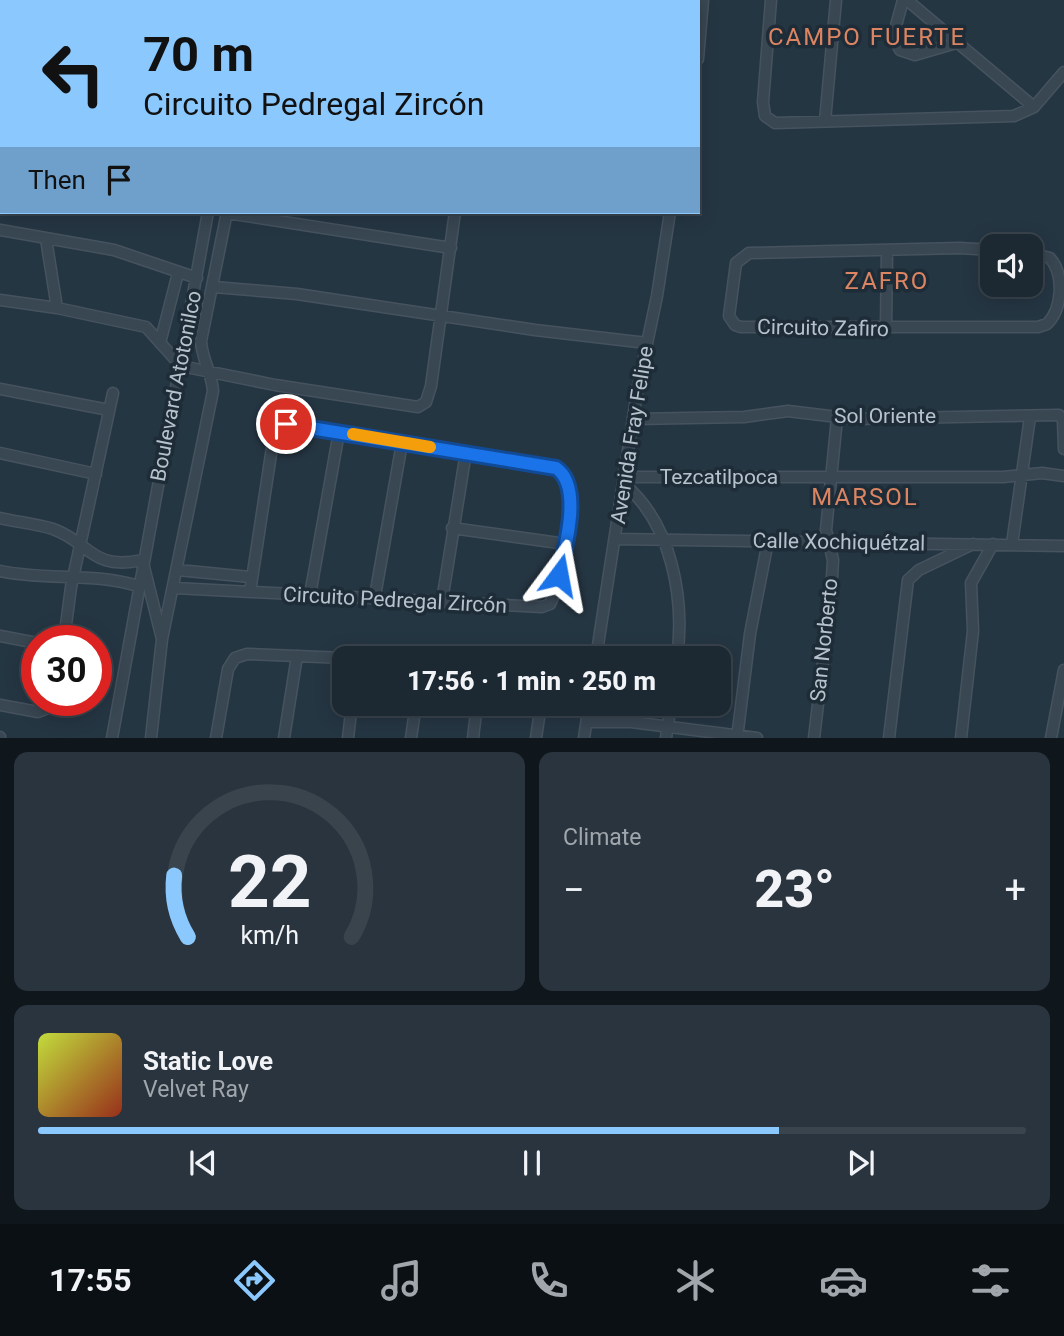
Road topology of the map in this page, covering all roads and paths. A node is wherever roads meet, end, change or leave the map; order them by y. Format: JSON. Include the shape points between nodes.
{"nodes":[{"id":1,"x":703,"y":0,"type":"edge"},
{"id":2,"x":771,"y":0,"type":"edge"},
{"id":3,"x":836,"y":0,"type":"edge"},
{"id":4,"x":905,"y":0,"type":"edge"},
{"id":5,"x":700,"y":35,"type":"edge"},
{"id":6,"x":956,"y":43,"type":"junction"},
{"id":7,"x":1064,"y":72,"type":"edge"},
{"id":8,"x":1034,"y":107,"type":"junction"},
{"id":9,"x":825,"y":121,"type":"junction"},
{"id":10,"x":208,"y":214,"type":"edge"},
{"id":11,"x":227,"y":214,"type":"edge"},
{"id":12,"x":239,"y":214,"type":"edge"},
{"id":13,"x":455,"y":214,"type":"edge"},
{"id":14,"x":670,"y":214,"type":"edge"},
{"id":15,"x":0,"y":230,"type":"edge"},
{"id":16,"x":46,"y":239,"type":"junction"},
{"id":17,"x":451,"y":248,"type":"junction"},
{"id":18,"x":887,"y":250,"type":"junction"},
{"id":19,"x":980,"y":250,"type":"edge"},
{"id":20,"x":1043,"y":256,"type":"edge"},
{"id":21,"x":178,"y":273,"type":"junction"},
{"id":22,"x":197,"y":278,"type":"junction"},
{"id":23,"x":1062,"y":286,"type":"edge"},
{"id":24,"x":214,"y":287,"type":"junction"},
{"id":25,"x":0,"y":300,"type":"edge"},
{"id":26,"x":1061,"y":306,"type":"edge"},
{"id":27,"x":57,"y":307,"type":"junction"},
{"id":28,"x":440,"y":315,"type":"junction"},
{"id":29,"x":886,"y":329,"type":"junction"},
{"id":30,"x":160,"y":343,"type":"junction"},
{"id":31,"x":647,"y":343,"type":"junction"},
{"id":32,"x":181,"y":366,"type":"junction"},
{"id":33,"x":209,"y":372,"type":"junction"},
{"id":34,"x":0,"y":389,"type":"edge"},
{"id":35,"x":113,"y":393,"type":"dead end"},
{"id":36,"x":109,"y":410,"type":"junction"},
{"id":37,"x":1030,"y":417,"type":"junction"},
{"id":38,"x":837,"y":418,"type":"junction"},
{"id":39,"x":633,"y":419,"type":"junction"},
{"id":40,"x":338,"y":432,"type":"junction"},
{"id":41,"x":402,"y":443,"type":"junction"},
{"id":42,"x":1064,"y":449,"type":"edge"},
{"id":43,"x":466,"y":452,"type":"junction"},
{"id":44,"x":0,"y":453,"type":"edge"},
{"id":45,"x":96,"y":474,"type":"junction"},
{"id":46,"x":1023,"y":475,"type":"junction"},
{"id":47,"x":1064,"y":476,"type":"edge"},
{"id":48,"x":830,"y":477,"type":"junction"},
{"id":49,"x":625,"y":480,"type":"junction"},
{"id":50,"x":0,"y":518,"type":"edge"},
{"id":51,"x":452,"y":528,"type":"junction"},
{"id":52,"x":615,"y":539,"type":"junction"},
{"id":53,"x":663,"y":541,"type":"junction"},
{"id":54,"x":768,"y":541,"type":"junction"},
{"id":55,"x":830,"y":543,"type":"junction"},
{"id":56,"x":975,"y":543,"type":"junction"},
{"id":57,"x":566,"y":544,"type":"junction"},
{"id":58,"x":993,"y":544,"type":"junction"},
{"id":59,"x":1012,"y":544,"type":"junction"},
{"id":60,"x":1064,"y":546,"type":"edge"},
{"id":61,"x":79,"y":547,"type":"junction"},
{"id":62,"x":142,"y":560,"type":"junction"},
{"id":63,"x":178,"y":570,"type":"junction"},
{"id":64,"x":0,"y":571,"type":"edge"},
{"id":65,"x":74,"y":575,"type":"junction"},
{"id":66,"x":250,"y":577,"type":"junction"},
{"id":67,"x":138,"y":586,"type":"junction"},
{"id":68,"x":175,"y":588,"type":"junction"},
{"id":69,"x":250,"y":592,"type":"junction"},
{"id":70,"x":310,"y":595,"type":"junction"},
{"id":71,"x":375,"y":596,"type":"junction"},
{"id":72,"x":442,"y":601,"type":"junction"},
{"id":73,"x":66,"y":625,"type":"edge"},
{"id":74,"x":0,"y":636,"type":"edge"},
{"id":75,"x":162,"y":639,"type":"junction"},
{"id":76,"x":21,"y":640,"type":"edge"},
{"id":77,"x":598,"y":646,"type":"edge"},
{"id":78,"x":678,"y":646,"type":"edge"},
{"id":79,"x":297,"y":656,"type":"junction"},
{"id":80,"x":332,"y":657,"type":"edge"},
{"id":81,"x":1064,"y":670,"type":"edge"},
{"id":82,"x":0,"y":705,"type":"edge"},
{"id":83,"x":21,"y":709,"type":"edge"},
{"id":84,"x":351,"y":716,"type":"edge"},
{"id":85,"x":414,"y":716,"type":"edge"},
{"id":86,"x":476,"y":716,"type":"edge"},
{"id":87,"x":539,"y":716,"type":"edge"},
{"id":88,"x":588,"y":716,"type":"edge"},
{"id":89,"x":587,"y":722,"type":"junction"},
{"id":90,"x":667,"y":732,"type":"edge"},
{"id":91,"x":737,"y":736,"type":"edge"},
{"id":92,"x":112,"y":737,"type":"edge"},
{"id":93,"x":151,"y":737,"type":"edge"},
{"id":94,"x":216,"y":737,"type":"edge"},
{"id":95,"x":284,"y":737,"type":"edge"},
{"id":96,"x":348,"y":737,"type":"edge"},
{"id":97,"x":411,"y":737,"type":"edge"},
{"id":98,"x":473,"y":737,"type":"edge"},
{"id":99,"x":536,"y":737,"type":"edge"},
{"id":100,"x":584,"y":737,"type":"edge"},
{"id":101,"x":757,"y":737,"type":"edge"},
{"id":102,"x":814,"y":737,"type":"edge"},
{"id":103,"x":889,"y":737,"type":"edge"},
{"id":104,"x":961,"y":737,"type":"edge"},
{"id":105,"x":1051,"y":737,"type":"edge"}],
"edges":[{"from":1,"to":5,"type":"street"},
{"from":2,"to":9,"type":"street","via":[[765,116],[775,124]]},
{"from":3,"to":9,"type":"street"},
{"from":4,"to":6,"type":"street"},
{"from":4,"to":6,"type":"street","via":[[893,37],[900,50],[915,55]]},
{"from":6,"to":8,"type":"street"},
{"from":7,"to":8,"type":"street"},
{"from":8,"to":9,"type":"street","via":[[1002,118]]},
{"from":10,"to":22,"type":"street","name":"Boulevard Atotonilco"},
{"from":11,"to":24,"type":"street"},
{"from":12,"to":17,"type":"street"},
{"from":13,"to":17,"type":"street"},
{"from":14,"to":31,"type":"street","name":"Avenida Fray Felipe"},
{"from":15,"to":16,"type":"street"},
{"from":16,"to":21,"type":"street","via":[[114,250]]},
{"from":16,"to":27,"type":"street"},
{"from":17,"to":28,"type":"street"},
{"from":18,"to":19,"type":"street","name":"Circuito Zafiro"},
{"from":18,"to":29,"type":"street"},
{"from":18,"to":29,"type":"street","name":"Circuito Zafiro","via":[[743,256],[736,263],[728,306],[731,320],[741,327]]},
{"from":20,"to":23,"type":"street","name":"Circuito Zafiro","via":[[1055,263]]},
{"from":21,"to":22,"type":"street"},
{"from":21,"to":30,"type":"street"},
{"from":22,"to":32,"type":"street","name":"Boulevard Atotonilco"},
{"from":23,"to":26,"type":"street","name":"Circuito Zafiro"},
{"from":24,"to":28,"type":"street"},
{"from":24,"to":33,"type":"street","via":[[201,341]]},
{"from":25,"to":27,"type":"street"},
{"from":26,"to":29,"type":"street","name":"Circuito Zafiro","via":[[1047,324],[1038,327]]},
{"from":27,"to":30,"type":"street","via":[[146,327]]},
{"from":28,"to":31,"type":"street"},
{"from":28,"to":33,"type":"street","via":[[431,386],[426,402],[418,407]]},
{"from":30,"to":32,"type":"street"},
{"from":31,"to":39,"type":"street","name":"Avenida Fray Felipe"},
{"from":32,"to":33,"type":"street"},
{"from":32,"to":62,"type":"street","name":"Boulevard Atotonilco"},
{"from":33,"to":63,"type":"street","via":[[213,391]]},
{"from":34,"to":36,"type":"street"},
{"from":35,"to":36,"type":"street"},
{"from":36,"to":45,"type":"street"},
{"from":37,"to":38,"type":"street","name":"Sol Oriente"},
{"from":37,"to":42,"type":"street","name":"Sol Oriente","via":[[1061,416]]},
{"from":37,"to":46,"type":"street"},
{"from":38,"to":39,"type":"street","name":"Sol Oriente","via":[[788,411],[744,417]]},
{"from":38,"to":48,"type":"street","name":"San Norberto"},
{"from":39,"to":49,"type":"street","name":"Avenida Fray Felipe"},
{"from":40,"to":41,"type":"street","name":"Circuito Pedregal Zircón"},
{"from":40,"to":66,"type":"street","name":"Circuito Pedregal Zircón","via":[[293,424],[277,432]]},
{"from":40,"to":70,"type":"street"},
{"from":41,"to":43,"type":"street","name":"Circuito Pedregal Zircón"},
{"from":41,"to":71,"type":"street"},
{"from":43,"to":51,"type":"street"},
{"from":43,"to":57,"type":"street","name":"Circuito Pedregal Zircón","via":[[562,471],[571,496]]},
{"from":44,"to":45,"type":"street"},
{"from":45,"to":61,"type":"street"},
{"from":46,"to":47,"type":"street","name":"Tezcatilpoca"},
{"from":46,"to":48,"type":"street","name":"Tezcatilpoca"},
{"from":46,"to":59,"type":"street"},
{"from":48,"to":49,"type":"street","name":"Tezcatilpoca"},
{"from":48,"to":55,"type":"street","name":"San Norberto","via":[[826,530]]},
{"from":49,"to":52,"type":"street","name":"Avenida Fray Felipe"},
{"from":49,"to":53,"type":"street"},
{"from":50,"to":61,"type":"street","via":[[52,529]]},
{"from":51,"to":57,"type":"street"},
{"from":51,"to":72,"type":"street"},
{"from":52,"to":53,"type":"street","name":"Calle Xochiquétzal"},
{"from":52,"to":77,"type":"street","name":"Avenida Fray Felipe"},
{"from":53,"to":54,"type":"street","name":"Calle Xochiquétzal"},
{"from":53,"to":78,"type":"street","via":[[680,612]]},
{"from":54,"to":55,"type":"street","name":"Calle Xochiquétzal"},
{"from":54,"to":91,"type":"street"},
{"from":55,"to":56,"type":"street","name":"Calle Xochiquétzal"},
{"from":55,"to":102,"type":"street","name":"San Norberto","via":[[831,594]]},
{"from":56,"to":58,"type":"street","name":"Calle Xochiquétzal"},
{"from":56,"to":103,"type":"street","via":[[912,575],[906,587]]},
{"from":57,"to":72,"type":"street","name":"Circuito Pedregal Zircón","via":[[550,604]]},
{"from":58,"to":59,"type":"street","name":"Calle Xochiquétzal"},
{"from":58,"to":104,"type":"street","via":[[971,583],[972,631]]},
{"from":59,"to":60,"type":"street","name":"Calle Xochiquétzal"},
{"from":61,"to":62,"type":"street","via":[[103,560]]},
{"from":61,"to":65,"type":"street"},
{"from":62,"to":67,"type":"street","name":"Boulevard Atotonilco"},
{"from":62,"to":75,"type":"street","name":"Boulevard Atotonilco"},
{"from":63,"to":66,"type":"street"},
{"from":63,"to":68,"type":"street"},
{"from":64,"to":65,"type":"street","via":[[42,578]]},
{"from":65,"to":67,"type":"street"},
{"from":65,"to":73,"type":"street"},
{"from":66,"to":69,"type":"street","name":"Circuito Pedregal Zircón"},
{"from":67,"to":92,"type":"street","name":"Boulevard Atotonilco"},
{"from":68,"to":69,"type":"street","name":"Circuito Pedregal Zircón"},
{"from":68,"to":75,"type":"street"},
{"from":69,"to":70,"type":"street","name":"Circuito Pedregal Zircón"},
{"from":70,"to":71,"type":"street","name":"Circuito Pedregal Zircón"},
{"from":71,"to":72,"type":"street","name":"Circuito Pedregal Zircón"},
{"from":74,"to":76,"type":"street"},
{"from":75,"to":93,"type":"street","name":"Boulevard Atotonilco"},
{"from":79,"to":80,"type":"street"},
{"from":79,"to":94,"type":"street","via":[[247,654],[235,658],[228,669]]},
{"from":79,"to":95,"type":"street"},
{"from":81,"to":105,"type":"street"},
{"from":82,"to":83,"type":"street"},
{"from":84,"to":96,"type":"street"},
{"from":85,"to":97,"type":"street"},
{"from":86,"to":98,"type":"street"},
{"from":87,"to":99,"type":"street"},
{"from":88,"to":89,"type":"street"},
{"from":89,"to":90,"type":"street"},
{"from":89,"to":100,"type":"street"},
{"from":90,"to":91,"type":"street"},
{"from":91,"to":101,"type":"street"}]}
